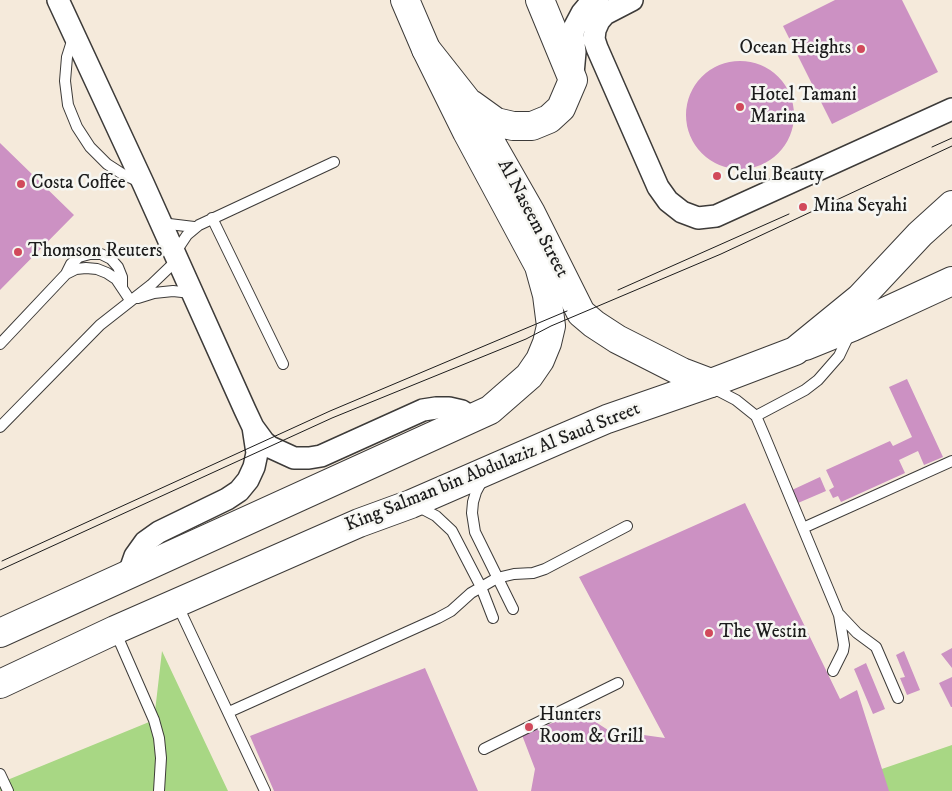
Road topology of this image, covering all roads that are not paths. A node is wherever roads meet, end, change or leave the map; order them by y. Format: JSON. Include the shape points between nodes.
{"nodes":[{"id":1,"x":58,"y":0,"type":"edge"},
{"id":2,"x":405,"y":0,"type":"edge"},
{"id":3,"x":540,"y":0,"type":"edge"},
{"id":4,"x":598,"y":0,"type":"edge"},
{"id":5,"x":632,"y":0,"type":"edge"},
{"id":6,"x":74,"y":34,"type":"junction"},
{"id":7,"x":426,"y":49,"type":"junction"},
{"id":8,"x":573,"y":80,"type":"junction"},
{"id":9,"x":467,"y":101,"type":"junction"},
{"id":10,"x":952,"y":109,"type":"edge"},
{"id":11,"x":334,"y":162,"type":"dead end"},
{"id":12,"x":143,"y":183,"type":"junction"},
{"id":13,"x":952,"y":205,"type":"edge"},
{"id":14,"x":212,"y":218,"type":"junction"},
{"id":15,"x":160,"y":222,"type":"junction"},
{"id":16,"x":194,"y":227,"type":"junction"},
{"id":17,"x":175,"y":258,"type":"junction"},
{"id":18,"x":66,"y":274,"type":"junction"},
{"id":19,"x":950,"y":283,"type":"edge"},
{"id":20,"x":122,"y":288,"type":"junction"},
{"id":21,"x":191,"y":293,"type":"junction"},
{"id":22,"x":130,"y":300,"type":"junction"},
{"id":23,"x":852,"y":328,"type":"junction"},
{"id":24,"x":0,"y":344,"type":"edge"},
{"id":25,"x":795,"y":351,"type":"junction"},
{"id":26,"x":283,"y":364,"type":"dead end"},
{"id":27,"x":704,"y":385,"type":"junction"},
{"id":28,"x":482,"y":414,"type":"junction"},
{"id":29,"x":756,"y":416,"type":"junction"},
{"id":30,"x":253,"y":427,"type":"junction"},
{"id":31,"x":0,"y":428,"type":"edge"},
{"id":32,"x":952,"y":460,"type":"edge"},
{"id":33,"x":490,"y":469,"type":"junction"},
{"id":34,"x":411,"y":504,"type":"junction"},
{"id":35,"x":626,"y":526,"type":"dead end"},
{"id":36,"x":803,"y":528,"type":"junction"},
{"id":37,"x":130,"y":573,"type":"junction"},
{"id":38,"x":498,"y":578,"type":"junction"},
{"id":39,"x":481,"y":587,"type":"junction"},
{"id":40,"x":177,"y":603,"type":"junction"},
{"id":41,"x":513,"y":609,"type":"dead end"},
{"id":42,"x":839,"y":614,"type":"junction"},
{"id":43,"x":493,"y":618,"type":"dead end"},
{"id":44,"x":115,"y":630,"type":"junction"},
{"id":45,"x":0,"y":633,"type":"edge"},
{"id":46,"x":833,"y":671,"type":"dead end"},
{"id":47,"x":0,"y":684,"type":"edge"},
{"id":48,"x":618,"y":684,"type":"dead end"},
{"id":49,"x":898,"y":698,"type":"dead end"},
{"id":50,"x":229,"y":712,"type":"junction"},
{"id":51,"x":484,"y":749,"type":"dead end"},
{"id":52,"x":0,"y":774,"type":"edge"},
{"id":53,"x":8,"y":791,"type":"edge"},
{"id":54,"x":159,"y":791,"type":"edge"},
{"id":55,"x":265,"y":791,"type":"edge"}],
"edges":[{"from":1,"to":6,"type":"street"},
{"from":2,"to":7,"type":"main road","name":"Al Naseem Street"},
{"from":3,"to":8,"type":"main road"},
{"from":4,"to":8,"type":"street","via":[[587,7],[574,28]]},
{"from":5,"to":10,"type":"street","via":[[605,14],[595,30],[594,39],[658,187],[682,212],[698,218],[716,216]]},
{"from":6,"to":12,"type":"street"},
{"from":6,"to":12,"type":"lane","via":[[67,57],[65,81],[68,105],[77,127],[107,164]]},
{"from":7,"to":9,"type":"main road","name":"Al Naseem Street"},
{"from":7,"to":28,"type":"main road","via":[[539,266],[547,295],[550,326],[540,360],[530,376]]},
{"from":8,"to":9,"type":"main road","via":[[561,108],[532,126],[496,122]]},
{"from":9,"to":27,"type":"main road","name":"Al Naseem Street","via":[[581,313],[617,339]]},
{"from":11,"to":14,"type":"lane"},
{"from":12,"to":15,"type":"street"},
{"from":13,"to":25,"type":"main road","name":"King Salman bin Abdulaziz Al Saud Street","via":[[860,298]]},
{"from":14,"to":16,"type":"lane"},
{"from":14,"to":26,"type":"lane"},
{"from":15,"to":16,"type":"lane"},
{"from":15,"to":17,"type":"street"},
{"from":16,"to":17,"type":"lane"},
{"from":17,"to":21,"type":"street"},
{"from":17,"to":22,"type":"lane","via":[[151,285]]},
{"from":18,"to":20,"type":"lane","via":[[76,269],[97,269],[116,279]]},
{"from":18,"to":20,"type":"lane","via":[[79,257],[101,254],[118,266]]},
{"from":18,"to":24,"type":"lane"},
{"from":19,"to":23,"type":"main road"},
{"from":20,"to":22,"type":"lane"},
{"from":21,"to":22,"type":"lane","via":[[154,293]]},
{"from":21,"to":30,"type":"street"},
{"from":22,"to":31,"type":"lane","via":[[100,325]]},
{"from":23,"to":25,"type":"main road"},
{"from":23,"to":29,"type":"lane","via":[[838,356],[818,380]]},
{"from":25,"to":27,"type":"main road","name":"King Salman bin Abdulaziz Al Saud Street"},
{"from":27,"to":29,"type":"lane","via":[[725,393]]},
{"from":27,"to":33,"type":"main road","name":"King Salman bin Abdulaziz Al Saud Street","via":[[607,419]]},
{"from":28,"to":30,"type":"street","via":[[449,408],[423,410],[321,456],[308,458],[294,458],[270,447]]},
{"from":28,"to":37,"type":"main road"},
{"from":29,"to":36,"type":"lane"},
{"from":30,"to":37,"type":"street","via":[[257,445],[254,467],[239,491],[145,542],[135,556]]},
{"from":32,"to":36,"type":"lane"},
{"from":33,"to":34,"type":"main road","name":"King Salman bin Abdulaziz Al Saud Street"},
{"from":33,"to":38,"type":"lane","via":[[476,492],[473,522]]},
{"from":34,"to":39,"type":"lane","via":[[429,510],[452,531]]},
{"from":34,"to":40,"type":"main road","name":"King Salman bin Abdulaziz Al Saud Street","via":[[359,523]]},
{"from":35,"to":38,"type":"lane","via":[[544,569]]},
{"from":36,"to":42,"type":"lane"},
{"from":37,"to":45,"type":"main road"},
{"from":38,"to":39,"type":"lane"},
{"from":38,"to":41,"type":"lane"},
{"from":39,"to":43,"type":"lane"},
{"from":39,"to":50,"type":"lane","via":[[451,612]]},
{"from":40,"to":44,"type":"main road","name":"King Salman bin Abdulaziz Al Saud Street"},
{"from":40,"to":50,"type":"lane"},
{"from":42,"to":46,"type":"lane","via":[[844,645]]},
{"from":42,"to":49,"type":"lane","via":[[876,647]]},
{"from":44,"to":47,"type":"main road","name":"King Salman bin Abdulaziz Al Saud Street"},
{"from":44,"to":54,"type":"lane","via":[[160,738]]},
{"from":48,"to":51,"type":"lane"},
{"from":50,"to":55,"type":"lane"},
{"from":52,"to":53,"type":"lane"}]}
